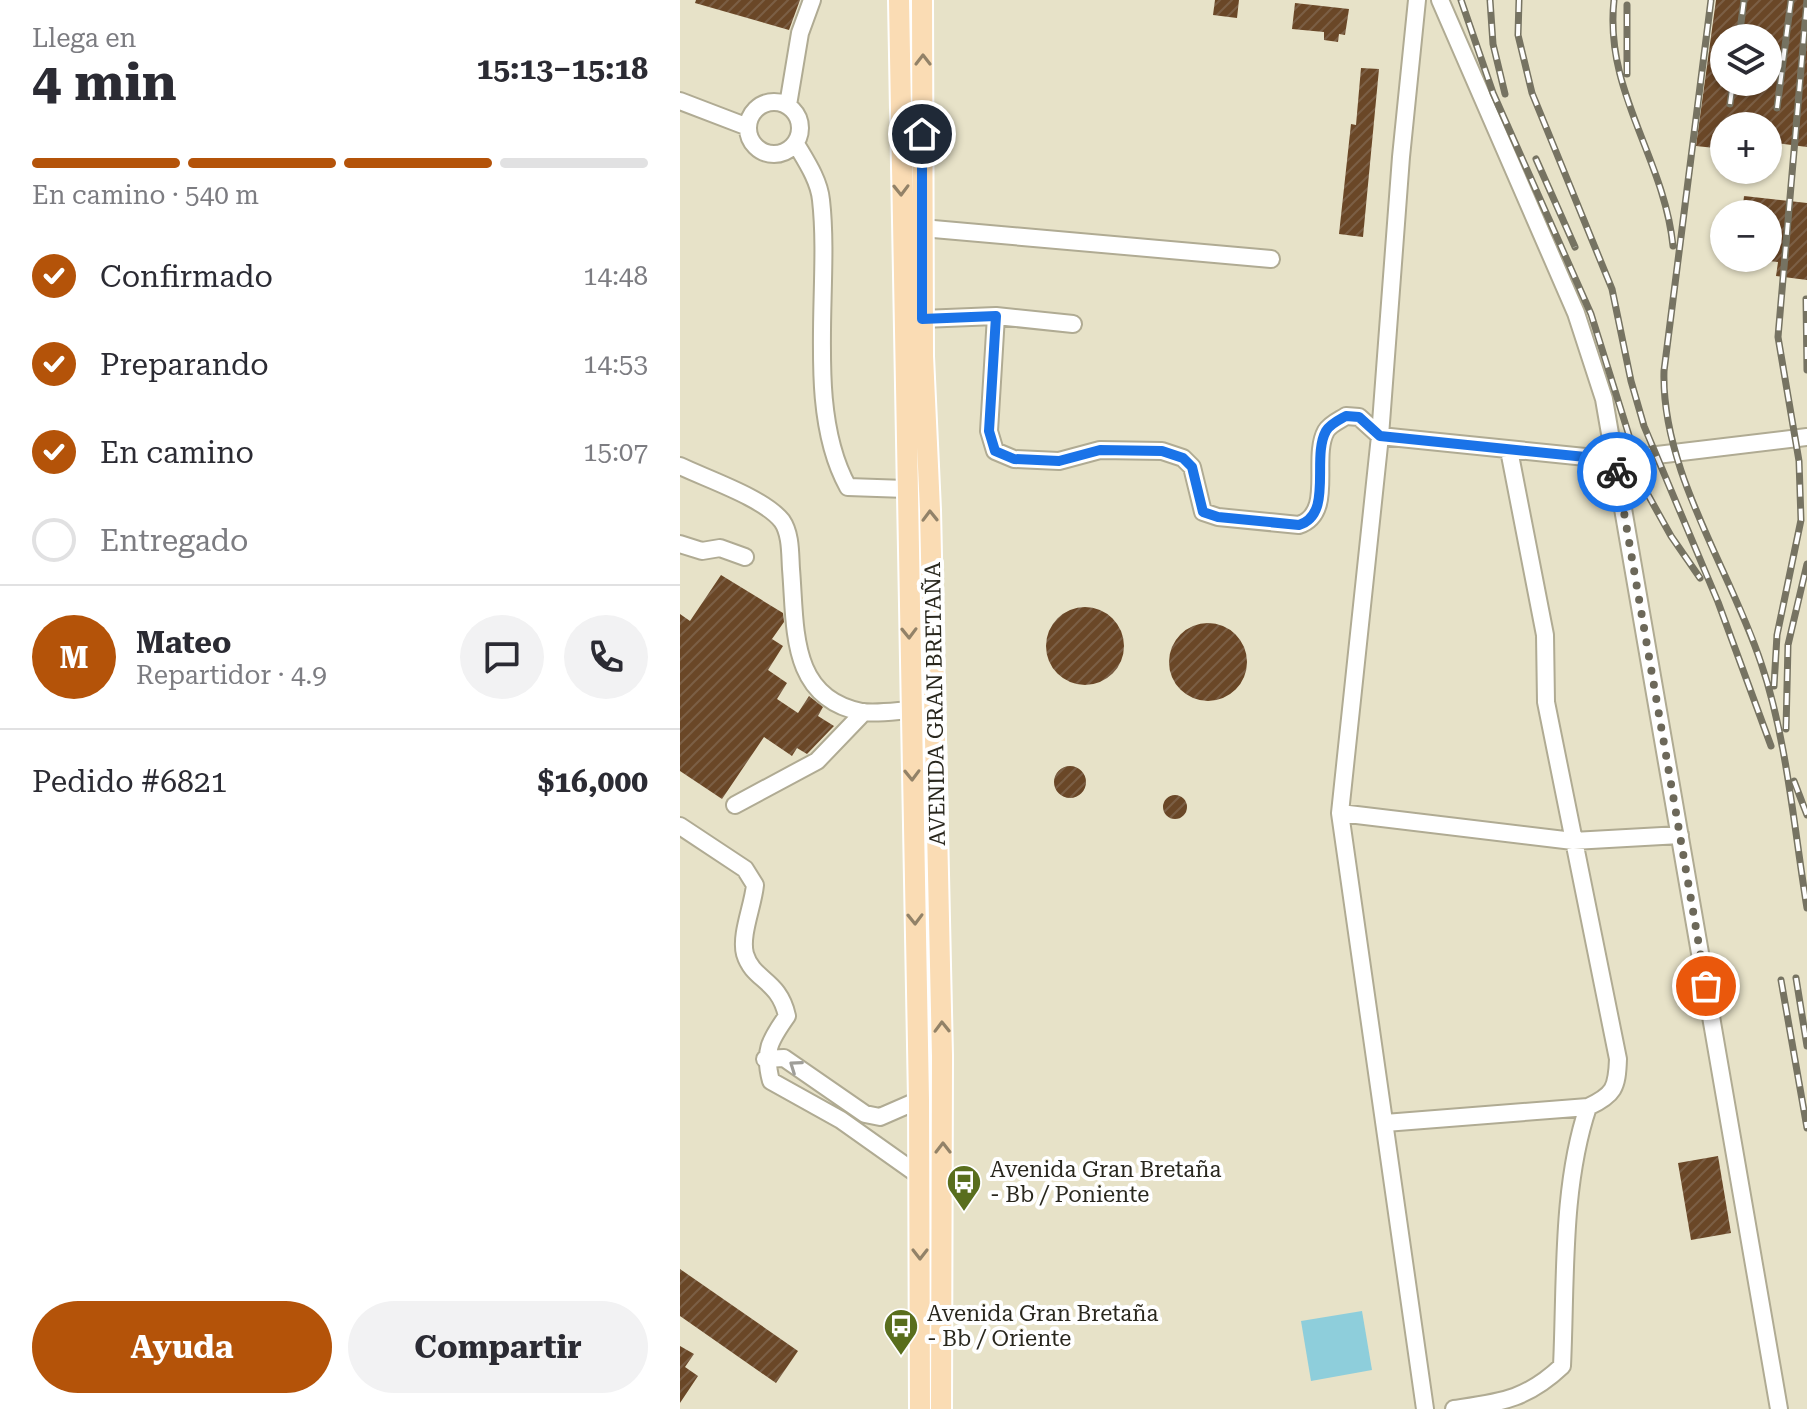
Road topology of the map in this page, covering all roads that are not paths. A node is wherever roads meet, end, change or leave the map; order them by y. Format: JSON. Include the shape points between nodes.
{"nodes":[{"id":1,"x":812,"y":0,"type":"edge"},
{"id":2,"x":899,"y":0,"type":"edge"},
{"id":3,"x":922,"y":0,"type":"edge"},
{"id":4,"x":1417,"y":0,"type":"edge"},
{"id":5,"x":1440,"y":0,"type":"edge"},
{"id":6,"x":680,"y":101,"type":"edge"},
{"id":7,"x":788,"y":105,"type":"junction"},
{"id":8,"x":748,"y":127,"type":"junction"},
{"id":9,"x":796,"y":144,"type":"junction"},
{"id":10,"x":922,"y":228,"type":"junction"},
{"id":11,"x":1271,"y":259,"type":"dead end"},
{"id":12,"x":996,"y":316,"type":"junction"},
{"id":13,"x":922,"y":319,"type":"junction"},
{"id":14,"x":1073,"y":324,"type":"dead end"},
{"id":15,"x":1380,"y":436,"type":"junction"},
{"id":16,"x":1807,"y":437,"type":"edge"},
{"id":17,"x":1509,"y":450,"type":"junction"},
{"id":18,"x":1615,"y":460,"type":"junction"},
{"id":19,"x":680,"y":466,"type":"edge"},
{"id":20,"x":906,"y":489,"type":"junction"},
{"id":21,"x":680,"y":544,"type":"edge"},
{"id":22,"x":745,"y":557,"type":"dead end"},
{"id":23,"x":911,"y":710,"type":"junction"},
{"id":24,"x":864,"y":712,"type":"junction"},
{"id":25,"x":735,"y":805,"type":"dead end"},
{"id":26,"x":1340,"y":813,"type":"junction"},
{"id":27,"x":680,"y":826,"type":"edge"},
{"id":28,"x":1680,"y":835,"type":"junction"},
{"id":29,"x":1573,"y":841,"type":"junction"},
{"id":30,"x":765,"y":1059,"type":"junction"},
{"id":31,"x":919,"y":1100,"type":"junction"},
{"id":32,"x":847,"y":1102,"type":"junction"},
{"id":33,"x":1588,"y":1107,"type":"junction"},
{"id":34,"x":841,"y":1120,"type":"junction"},
{"id":35,"x":1385,"y":1123,"type":"junction"},
{"id":36,"x":920,"y":1176,"type":"junction"},
{"id":37,"x":920,"y":1409,"type":"edge"},
{"id":38,"x":941,"y":1409,"type":"edge"},
{"id":39,"x":1425,"y":1409,"type":"edge"},
{"id":40,"x":1454,"y":1409,"type":"edge"},
{"id":41,"x":1779,"y":1409,"type":"edge"}],
"edges":[{"from":1,"to":7,"type":"lane","via":[[800,33]]},
{"from":2,"to":20,"type":"main road","name":"AVENIDA GRAN BRETAÑA","one_way":true},
{"from":10,"to":3,"type":"main road","name":"AVENIDA GRAN BRETAÑA","one_way":true},
{"from":4,"to":15,"type":"lane"},
{"from":5,"to":18,"type":"lane","via":[[1576,313],[1604,399]]},
{"from":6,"to":8,"type":"lane"},
{"from":7,"to":8,"type":"lane","via":[[767,103],[750,117]]},
{"from":7,"to":9,"type":"lane","via":[[801,123]]},
{"from":8,"to":9,"type":"lane","via":[[756,147],[766,153],[787,151]]},
{"from":9,"to":20,"type":"lane","via":[[821,198],[821,331],[829,423],[841,474],[848,487]]},
{"from":10,"to":11,"type":"lane"},
{"from":10,"to":13,"type":"main road","name":"AVENIDA GRAN BRETAÑA"},
{"from":12,"to":13,"type":"lane"},
{"from":12,"to":14,"type":"lane"},
{"from":12,"to":15,"type":"lane","via":[[989,431],[995,451],[1014,459],[1059,461],[1100,450],[1162,451],[1192,467],[1203,512],[1299,525],[1317,511],[1327,428],[1346,416],[1359,417]]},
{"from":38,"to":13,"type":"main road","name":"AVENIDA GRAN BRETAÑA","one_way":true,"via":[[942,1056]]},
{"from":15,"to":17,"type":"lane"},
{"from":15,"to":26,"type":"lane"},
{"from":16,"to":18,"type":"lane"},
{"from":17,"to":18,"type":"lane"},
{"from":17,"to":29,"type":"lane","via":[[1545,635],[1546,702]]},
{"from":18,"to":28,"type":"lane"},
{"from":19,"to":24,"type":"lane","via":[[765,507],[782,522],[789,540],[797,645],[805,673],[826,700]]},
{"from":20,"to":23,"type":"main road","name":"AVENIDA GRAN BRETAÑA","one_way":true},
{"from":21,"to":22,"type":"lane"},
{"from":23,"to":24,"type":"lane"},
{"from":23,"to":31,"type":"main road","name":"AVENIDA GRAN BRETAÑA","one_way":true},
{"from":24,"to":25,"type":"lane","via":[[817,761]]},
{"from":26,"to":29,"type":"lane"},
{"from":26,"to":35,"type":"lane"},
{"from":27,"to":30,"type":"lane","via":[[745,869],[755,885],[744,951],[750,965],[782,995],[787,1016]]},
{"from":28,"to":29,"type":"lane"},
{"from":28,"to":41,"type":"lane"},
{"from":29,"to":33,"type":"lane","via":[[1618,1059],[1618,1081],[1607,1098]]},
{"from":32,"to":30,"type":"lane","one_way":true,"via":[[784,1058]]},
{"from":30,"to":34,"type":"lane","via":[[771,1081]]},
{"from":31,"to":32,"type":"lane","via":[[880,1117]]},
{"from":31,"to":36,"type":"main road","name":"AVENIDA GRAN BRETAÑA"},
{"from":32,"to":34,"type":"lane"},
{"from":33,"to":35,"type":"lane"},
{"from":33,"to":40,"type":"lane","via":[[1571,1198],[1562,1366],[1541,1385],[1510,1401]]},
{"from":34,"to":36,"type":"lane"},
{"from":35,"to":39,"type":"lane"},
{"from":36,"to":37,"type":"main road","name":"AVENIDA GRAN BRETAÑA","one_way":true}]}
